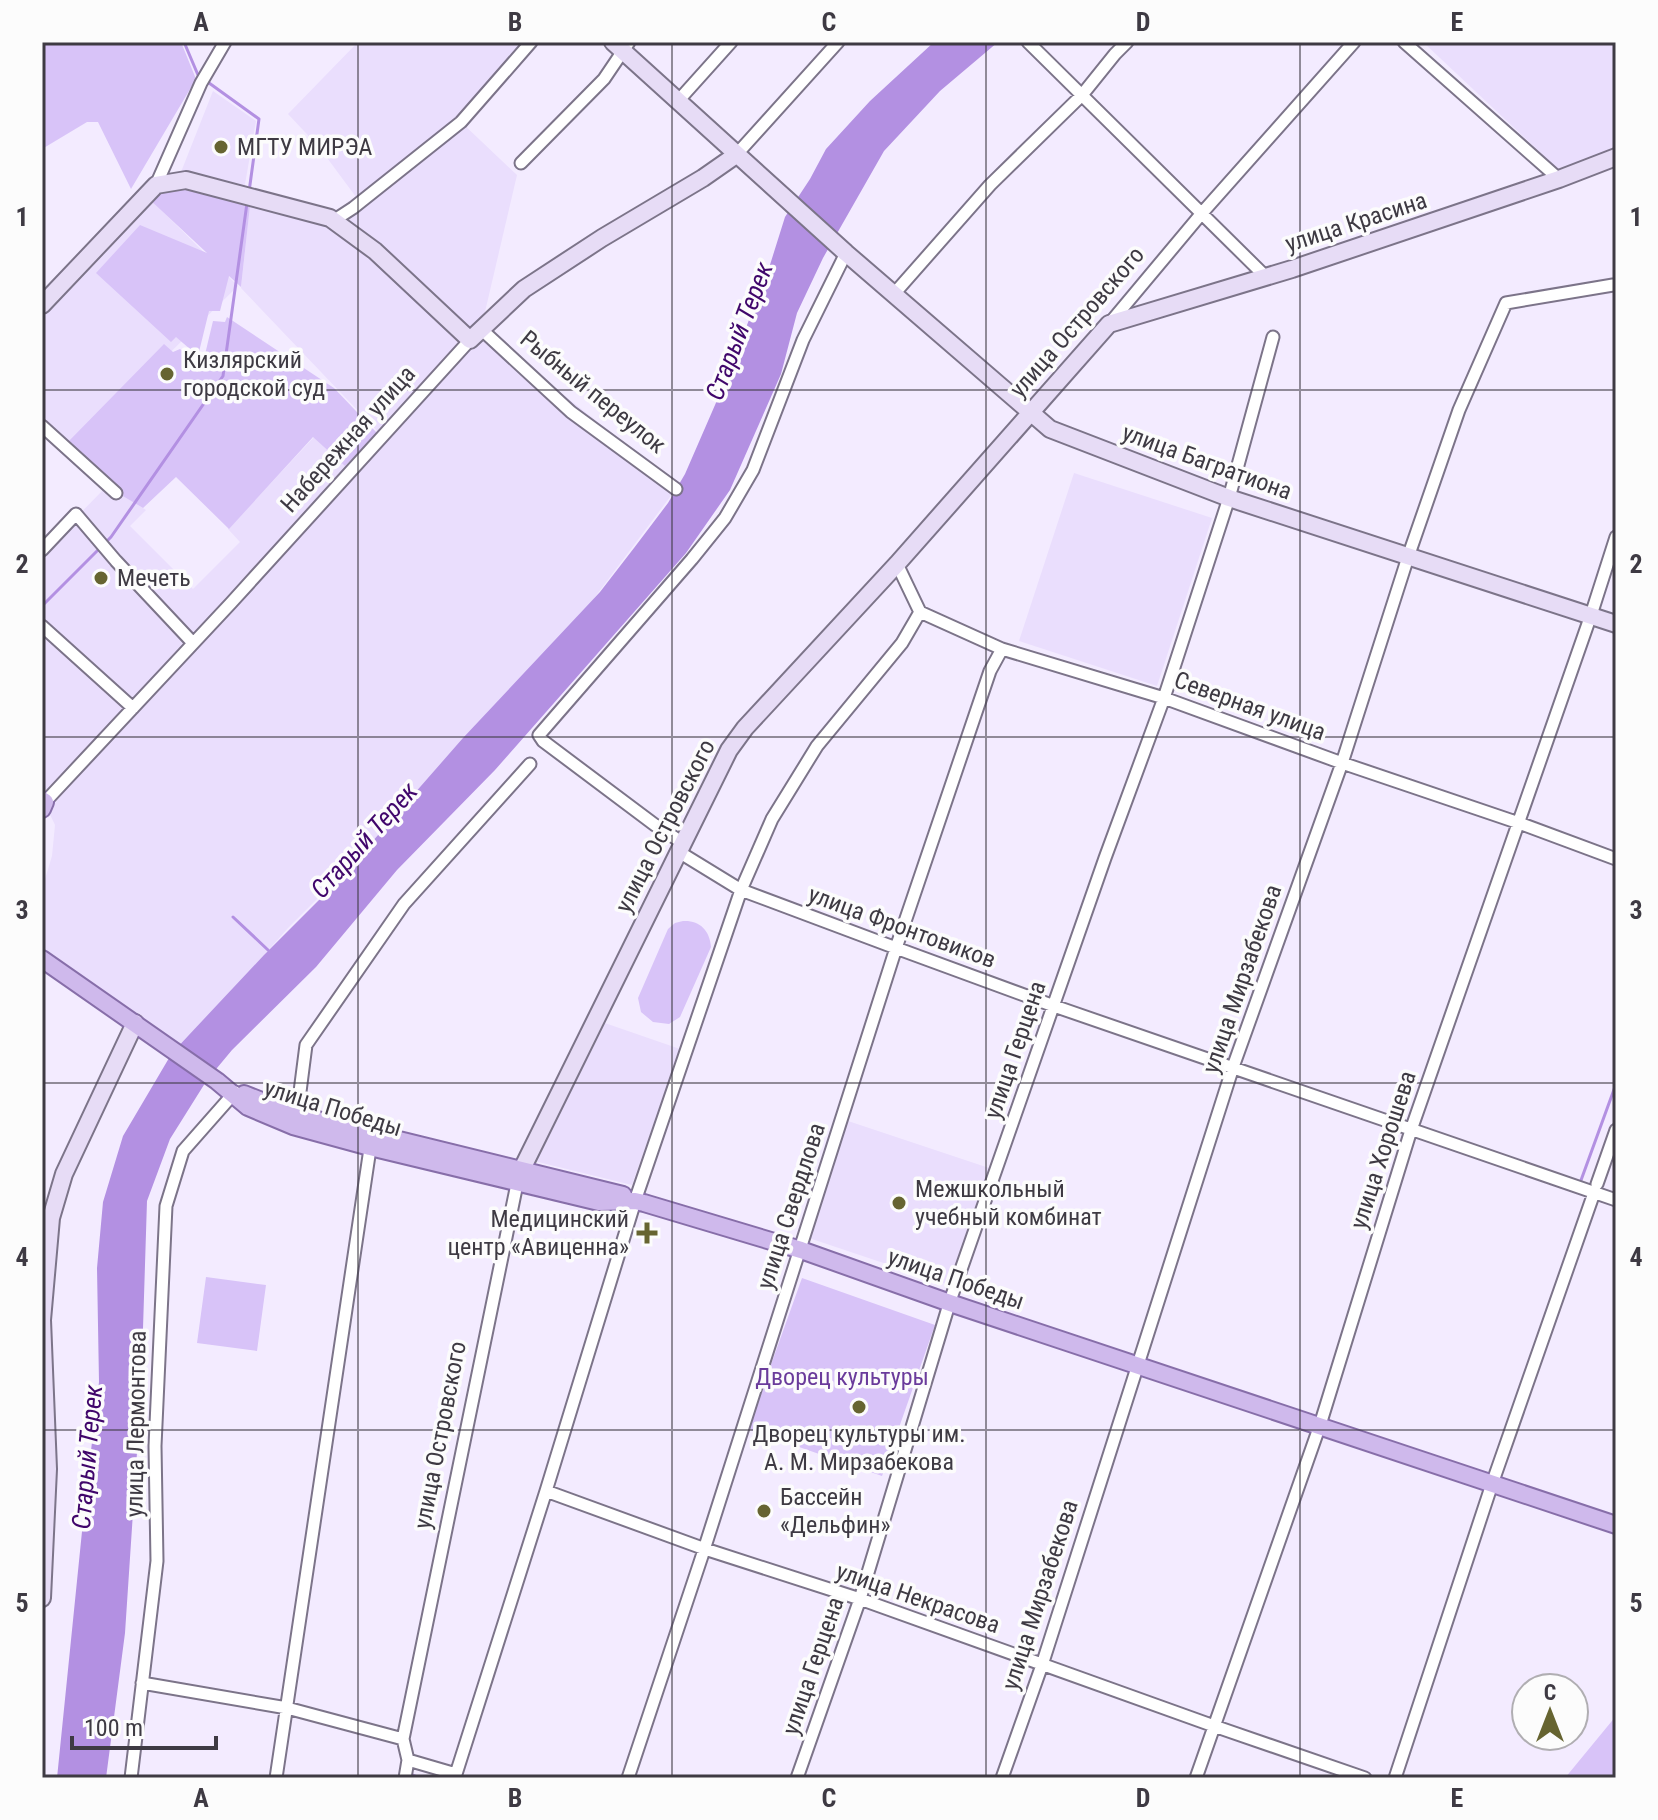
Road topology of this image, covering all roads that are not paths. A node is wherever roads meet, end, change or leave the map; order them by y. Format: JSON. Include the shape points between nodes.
{"nodes":[{"id":1,"x":225,"y":42,"type":"edge"},
{"id":2,"x":531,"y":42,"type":"edge"},
{"id":3,"x":731,"y":42,"type":"edge"},
{"id":4,"x":838,"y":42,"type":"edge"},
{"id":5,"x":1028,"y":42,"type":"edge"},
{"id":6,"x":1127,"y":42,"type":"edge"},
{"id":7,"x":1354,"y":42,"type":"edge"},
{"id":8,"x":1404,"y":42,"type":"edge"},
{"id":9,"x":622,"y":45,"type":"edge"},
{"id":10,"x":1082,"y":95,"type":"junction"},
{"id":11,"x":678,"y":101,"type":"junction"},
{"id":12,"x":736,"y":155,"type":"junction"},
{"id":13,"x":1616,"y":157,"type":"edge"},
{"id":14,"x":521,"y":163,"type":"dead end"},
{"id":15,"x":1559,"y":179,"type":"junction"},
{"id":16,"x":156,"y":185,"type":"junction"},
{"id":17,"x":1202,"y":213,"type":"junction"},
{"id":18,"x":333,"y":221,"type":"junction"},
{"id":19,"x":842,"y":249,"type":"junction"},
{"id":20,"x":1266,"y":277,"type":"junction"},
{"id":21,"x":1614,"y":286,"type":"edge"},
{"id":22,"x":893,"y":295,"type":"junction"},
{"id":23,"x":42,"y":305,"type":"edge"},
{"id":24,"x":1109,"y":324,"type":"junction"},
{"id":25,"x":476,"y":334,"type":"junction"},
{"id":26,"x":1273,"y":337,"type":"dead end"},
{"id":27,"x":1031,"y":413,"type":"junction"},
{"id":28,"x":42,"y":426,"type":"edge"},
{"id":29,"x":676,"y":489,"type":"dead end"},
{"id":30,"x":116,"y":493,"type":"dead end"},
{"id":31,"x":1229,"y":498,"type":"junction"},
{"id":32,"x":1616,"y":537,"type":"edge"},
{"id":33,"x":42,"y":550,"type":"edge"},
{"id":34,"x":1408,"y":557,"type":"junction"},
{"id":35,"x":897,"y":564,"type":"junction"},
{"id":36,"x":920,"y":612,"type":"junction"},
{"id":37,"x":1591,"y":615,"type":"junction"},
{"id":38,"x":1616,"y":624,"type":"edge"},
{"id":39,"x":42,"y":626,"type":"edge"},
{"id":40,"x":193,"y":643,"type":"junction"},
{"id":41,"x":1002,"y":649,"type":"junction"},
{"id":42,"x":1164,"y":698,"type":"junction"},
{"id":43,"x":133,"y":708,"type":"junction"},
{"id":44,"x":1342,"y":763,"type":"junction"},
{"id":45,"x":530,"y":764,"type":"dead end"},
{"id":46,"x":43,"y":804,"type":"edge"},
{"id":47,"x":1519,"y":823,"type":"junction"},
{"id":48,"x":681,"y":847,"type":"junction"},
{"id":49,"x":1616,"y":859,"type":"edge"},
{"id":50,"x":741,"y":890,"type":"junction"},
{"id":51,"x":896,"y":948,"type":"junction"},
{"id":52,"x":42,"y":959,"type":"edge"},
{"id":53,"x":1054,"y":1006,"type":"junction"},
{"id":54,"x":135,"y":1023,"type":"junction"},
{"id":55,"x":1233,"y":1067,"type":"junction"},
{"id":56,"x":234,"y":1093,"type":"junction"},
{"id":57,"x":297,"y":1115,"type":"junction"},
{"id":58,"x":1411,"y":1130,"type":"junction"},
{"id":59,"x":1616,"y":1130,"type":"edge"},
{"id":60,"x":371,"y":1141,"type":"junction"},
{"id":61,"x":519,"y":1176,"type":"junction"},
{"id":62,"x":1595,"y":1189,"type":"junction"},
{"id":63,"x":635,"y":1200,"type":"junction"},
{"id":64,"x":1616,"y":1200,"type":"edge"},
{"id":65,"x":801,"y":1249,"type":"junction"},
{"id":66,"x":950,"y":1302,"type":"junction"},
{"id":67,"x":1136,"y":1365,"type":"junction"},
{"id":68,"x":43,"y":1376,"type":"edge"},
{"id":69,"x":1320,"y":1426,"type":"junction"},
{"id":70,"x":45,"y":1469,"type":"edge"},
{"id":71,"x":1493,"y":1483,"type":"junction"},
{"id":72,"x":546,"y":1491,"type":"junction"},
{"id":73,"x":1616,"y":1524,"type":"edge"},
{"id":74,"x":705,"y":1549,"type":"junction"},
{"id":75,"x":42,"y":1598,"type":"edge"},
{"id":76,"x":860,"y":1599,"type":"junction"},
{"id":77,"x":1042,"y":1665,"type":"junction"},
{"id":78,"x":142,"y":1683,"type":"junction"},
{"id":79,"x":287,"y":1708,"type":"junction"},
{"id":80,"x":1214,"y":1726,"type":"junction"},
{"id":81,"x":403,"y":1739,"type":"junction"},
{"id":82,"x":408,"y":1760,"type":"junction"},
{"id":83,"x":455,"y":1776,"type":"edge"},
{"id":84,"x":131,"y":1778,"type":"edge"},
{"id":85,"x":276,"y":1778,"type":"edge"},
{"id":86,"x":405,"y":1778,"type":"edge"},
{"id":87,"x":628,"y":1778,"type":"edge"},
{"id":88,"x":797,"y":1778,"type":"edge"},
{"id":89,"x":1002,"y":1778,"type":"edge"},
{"id":90,"x":1196,"y":1778,"type":"edge"},
{"id":91,"x":1365,"y":1778,"type":"edge"},
{"id":92,"x":1395,"y":1778,"type":"edge"}],
"edges":[{"from":1,"to":16,"type":"street"},
{"from":2,"to":18,"type":"street","via":[[461,122]]},
{"from":3,"to":11,"type":"street"},
{"from":4,"to":12,"type":"street"},
{"from":5,"to":10,"type":"street"},
{"from":6,"to":10,"type":"street"},
{"from":7,"to":17,"type":"street","name":"улица Островского"},
{"from":8,"to":15,"type":"street"},
{"from":9,"to":11,"type":"street"},
{"from":9,"to":14,"type":"street","via":[[604,79]]},
{"from":10,"to":17,"type":"street"},
{"from":10,"to":22,"type":"street","via":[[990,185]]},
{"from":11,"to":12,"type":"street"},
{"from":12,"to":19,"type":"street","name":"улица Багратиона"},
{"from":12,"to":25,"type":"street","name":"Набережная улица","via":[[524,289]]},
{"from":13,"to":15,"type":"street","name":"улица Красина"},
{"from":15,"to":20,"type":"street","name":"улица Красина"},
{"from":16,"to":18,"type":"street","name":"Рыбный переулок","via":[[186,180]]},
{"from":16,"to":23,"type":"street"},
{"from":17,"to":20,"type":"street"},
{"from":17,"to":24,"type":"street","name":"улица Островского"},
{"from":18,"to":25,"type":"street","name":"Рыбный переулок"},
{"from":19,"to":22,"type":"street","name":"улица Багратиона"},
{"from":19,"to":48,"type":"street","name":"улица Фронтовиков","via":[[753,470],[725,518],[539,735]]},
{"from":20,"to":24,"type":"street","name":"улица Красина"},
{"from":21,"to":34,"type":"street","name":"улица Мирзабекова","via":[[1506,303],[1459,410]]},
{"from":22,"to":27,"type":"street","name":"улица Багратиона"},
{"from":24,"to":27,"type":"street","name":"улица Островского"},
{"from":25,"to":29,"type":"street","name":"Рыбный переулок"},
{"from":25,"to":40,"type":"street","name":"Набережная улица"},
{"from":26,"to":31,"type":"street","name":"улица Герцена"},
{"from":27,"to":31,"type":"street","name":"улица Багратиона","via":[[1050,429]]},
{"from":27,"to":35,"type":"street","name":"улица Островского"},
{"from":28,"to":30,"type":"street"},
{"from":31,"to":34,"type":"street","name":"улица Багратиона"},
{"from":31,"to":42,"type":"street","name":"улица Герцена"},
{"from":32,"to":37,"type":"street","name":"улица Хорошева"},
{"from":33,"to":40,"type":"street","via":[[76,514]]},
{"from":34,"to":37,"type":"street","name":"улица Багратиона"},
{"from":34,"to":44,"type":"street","name":"улица Мирзабекова"},
{"from":35,"to":36,"type":"street"},
{"from":35,"to":48,"type":"street","name":"улица Островского","via":[[745,728]]},
{"from":36,"to":41,"type":"street","name":"Северная улица"},
{"from":36,"to":50,"type":"street","via":[[902,643],[817,746],[772,819]]},
{"from":37,"to":38,"type":"street","name":"улица Багратиона"},
{"from":37,"to":47,"type":"street","name":"улица Хорошева"},
{"from":39,"to":43,"type":"street"},
{"from":40,"to":43,"type":"street","name":"Набережная улица"},
{"from":41,"to":42,"type":"street","name":"Северная улица"},
{"from":41,"to":51,"type":"street","name":"улица Свердлова"},
{"from":42,"to":44,"type":"street","name":"Северная улица"},
{"from":42,"to":53,"type":"street","name":"улица Герцена"},
{"from":43,"to":46,"type":"street","name":"Набережная улица"},
{"from":44,"to":47,"type":"street","name":"Северная улица"},
{"from":44,"to":55,"type":"street","name":"улица Мирзабекова"},
{"from":45,"to":57,"type":"street","via":[[404,904],[306,1045]]},
{"from":47,"to":49,"type":"street","name":"Северная улица"},
{"from":47,"to":58,"type":"street","name":"улица Хорошева"},
{"from":48,"to":50,"type":"street","name":"улица Фронтовиков"},
{"from":48,"to":61,"type":"street","name":"улица Островского"},
{"from":50,"to":51,"type":"street","name":"улица Фронтовиков"},
{"from":50,"to":63,"type":"street"},
{"from":51,"to":53,"type":"street","name":"улица Фронтовиков"},
{"from":51,"to":65,"type":"street","name":"улица Свердлова"},
{"from":52,"to":54,"type":"main road","name":"улица Победы"},
{"from":53,"to":55,"type":"street","name":"улица Фронтовиков"},
{"from":53,"to":66,"type":"street","name":"улица Герцена"},
{"from":54,"to":56,"type":"main road","name":"улица Победы"},
{"from":54,"to":68,"type":"street","via":[[64,1174],[51,1218]]},
{"from":55,"to":58,"type":"street","name":"улица Фронтовиков"},
{"from":55,"to":67,"type":"street","name":"улица Мирзабекова"},
{"from":56,"to":57,"type":"main road","name":"улица Победы"},
{"from":56,"to":60,"type":"main road","name":"улица Победы","via":[[248,1107],[293,1126]]},
{"from":56,"to":78,"type":"street","name":"улица Лермонтова","via":[[183,1151],[166,1206],[155,1446],[157,1561]]},
{"from":57,"to":60,"type":"main road","name":"улица Победы"},
{"from":58,"to":62,"type":"street","name":"улица Фронтовиков"},
{"from":58,"to":69,"type":"street","name":"улица Хорошева"},
{"from":59,"to":62,"type":"street"},
{"from":60,"to":61,"type":"main road","name":"улица Победы"},
{"from":60,"to":79,"type":"street"},
{"from":61,"to":63,"type":"main road","name":"улица Победы"},
{"from":61,"to":81,"type":"street","name":"улица Островского"},
{"from":62,"to":64,"type":"street","name":"улица Фронтовиков"},
{"from":62,"to":71,"type":"street"},
{"from":63,"to":65,"type":"main road","name":"улица Победы"},
{"from":63,"to":72,"type":"street"},
{"from":65,"to":66,"type":"main road","name":"улица Победы"},
{"from":65,"to":74,"type":"street","name":"улица Свердлова"},
{"from":66,"to":67,"type":"main road","name":"улица Победы"},
{"from":66,"to":76,"type":"street","name":"улица Герцена"},
{"from":67,"to":69,"type":"main road","name":"улица Победы"},
{"from":67,"to":77,"type":"street","name":"улица Мирзабекова"},
{"from":68,"to":70,"type":"street"},
{"from":69,"to":71,"type":"main road","name":"улица Победы"},
{"from":69,"to":80,"type":"street","name":"улица Хорошева"},
{"from":70,"to":75,"type":"street"},
{"from":71,"to":73,"type":"main road","name":"улица Победы"},
{"from":71,"to":92,"type":"street"},
{"from":72,"to":74,"type":"street","name":"улица Некрасова"},
{"from":72,"to":83,"type":"street"},
{"from":74,"to":76,"type":"street","name":"улица Некрасова"},
{"from":74,"to":87,"type":"street","name":"улица Свердлова"},
{"from":76,"to":77,"type":"street","name":"улица Некрасова"},
{"from":76,"to":88,"type":"street","name":"улица Герцена"},
{"from":77,"to":80,"type":"street","name":"улица Некрасова"},
{"from":77,"to":89,"type":"street","name":"улица Мирзабекова"},
{"from":78,"to":79,"type":"street"},
{"from":78,"to":84,"type":"street","name":"улица Лермонтова"},
{"from":79,"to":81,"type":"street"},
{"from":79,"to":85,"type":"street"},
{"from":80,"to":90,"type":"street","name":"улица Хорошева"},
{"from":80,"to":91,"type":"street","name":"улица Некрасова"},
{"from":81,"to":82,"type":"street","name":"улица Островского"},
{"from":82,"to":83,"type":"street"},
{"from":82,"to":86,"type":"street","name":"улица Островского"}]}
